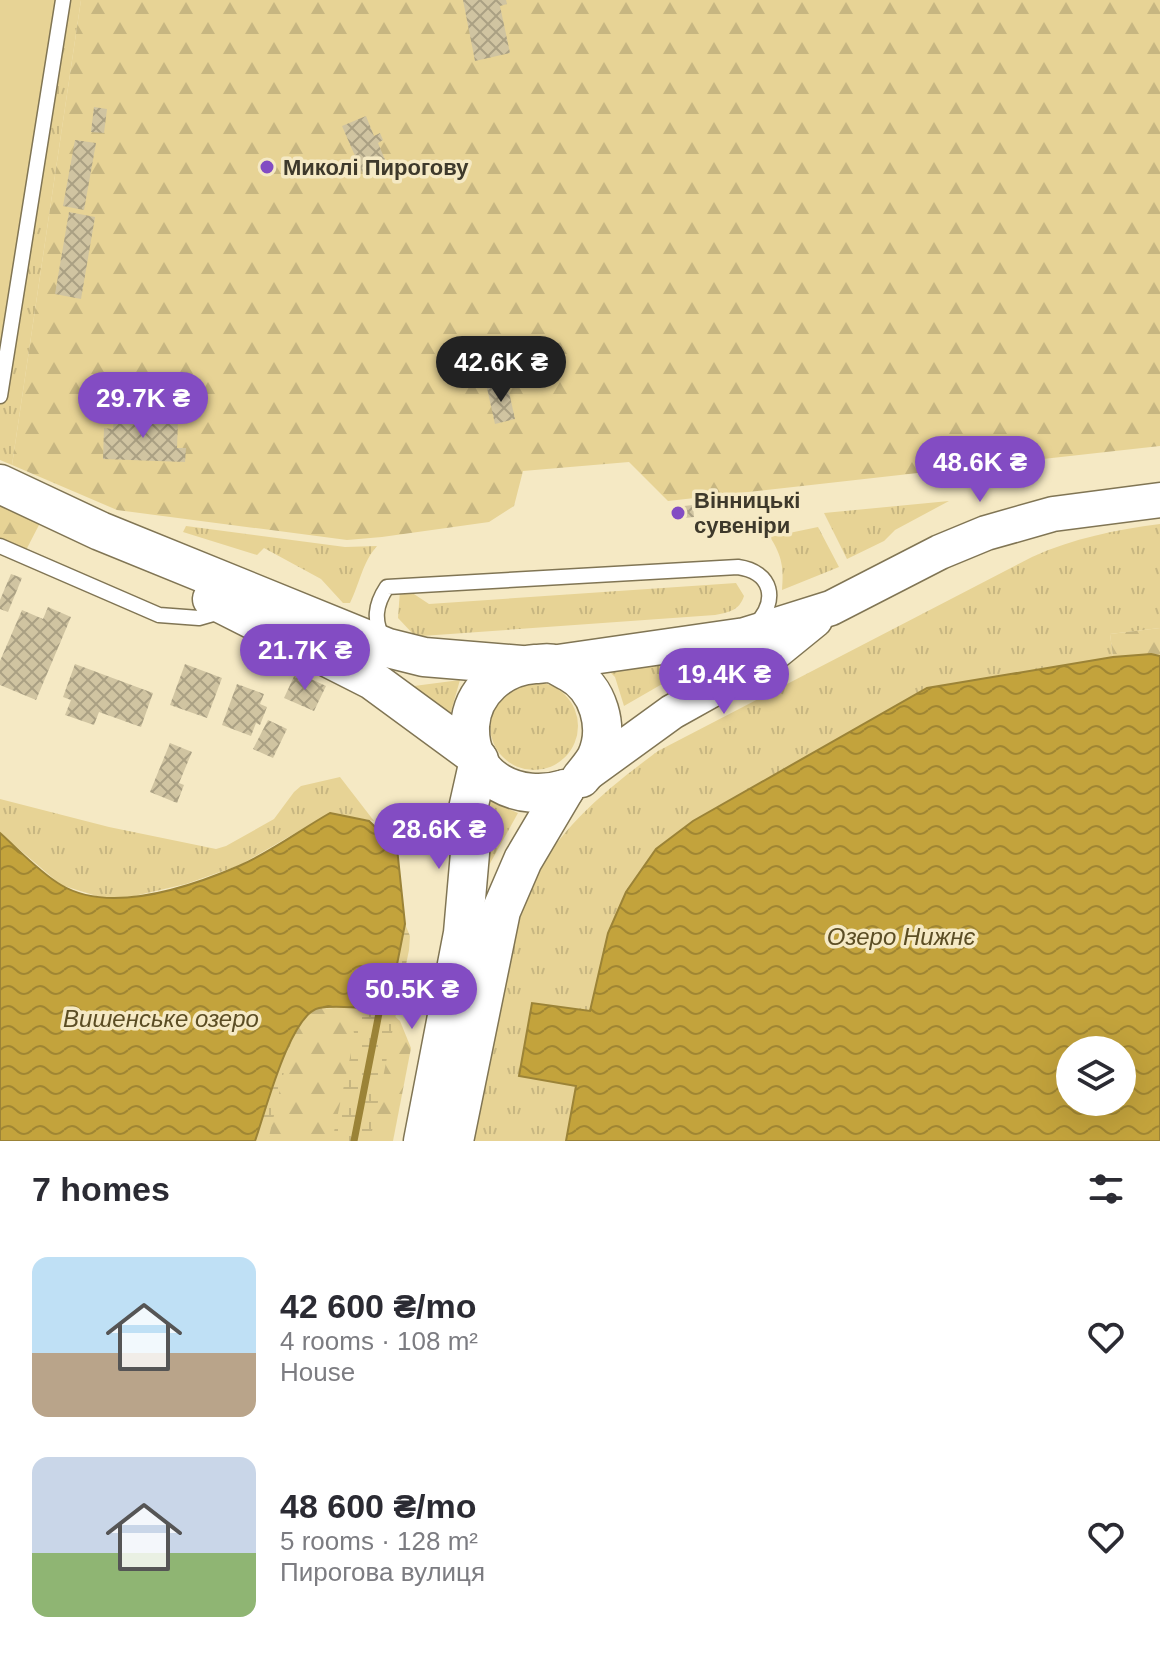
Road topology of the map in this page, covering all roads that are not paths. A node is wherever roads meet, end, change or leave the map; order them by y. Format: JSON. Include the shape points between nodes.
{"nodes":[{"id":1,"x":63,"y":0,"type":"edge"},
{"id":2,"x":0,"y":396,"type":"edge"},
{"id":3,"x":0,"y":484,"type":"edge"},
{"id":4,"x":1160,"y":500,"type":"edge"},
{"id":5,"x":100,"y":531,"type":"junction"},
{"id":6,"x":0,"y":546,"type":"edge"},
{"id":7,"x":831,"y":608,"type":"junction"},
{"id":8,"x":230,"y":610,"type":"junction"},
{"id":9,"x":745,"y":635,"type":"junction"},
{"id":10,"x":388,"y":648,"type":"junction"},
{"id":11,"x":536,"y":664,"type":"junction"},
{"id":12,"x":394,"y":695,"type":"junction"},
{"id":13,"x":478,"y":758,"type":"junction"},
{"id":14,"x":573,"y":783,"type":"junction"},
{"id":15,"x":468,"y":809,"type":"junction"},
{"id":16,"x":423,"y":1141,"type":"edge"},
{"id":17,"x":454,"y":1141,"type":"edge"}],
"edges":[{"from":1,"to":2,"type":"lane"},
{"from":3,"to":5,"type":"main road"},
{"from":4,"to":7,"type":"street","via":[[1053,514],[986,533]]},
{"from":5,"to":8,"type":"main road"},
{"from":5,"to":10,"type":"main road"},
{"from":6,"to":8,"type":"lane","via":[[159,615],[199,618]]},
{"from":7,"to":9,"type":"street"},
{"from":7,"to":14,"type":"street","via":[[767,659],[672,712]]},
{"from":8,"to":12,"type":"main road"},
{"from":9,"to":10,"type":"lane","via":[[760,621],[769,595],[766,581],[754,569],[738,567],[387,587],[376,611]]},
{"from":9,"to":11,"type":"street"},
{"from":10,"to":11,"type":"main road","via":[[424,657]]},
{"from":11,"to":13,"type":"main road","via":[[507,670],[488,684],[475,704],[470,726]]},
{"from":11,"to":14,"type":"main road","via":[[574,675],[591,692],[601,713],[602,737],[595,759]]},
{"from":12,"to":13,"type":"main road"},
{"from":12,"to":15,"type":"main road","via":[[446,767]]},
{"from":13,"to":14,"type":"main road","via":[[511,790],[547,794]]},
{"from":13,"to":15,"type":"main road"},
{"from":14,"to":17,"type":"main road","via":[[523,860],[501,911]]},
{"from":15,"to":16,"type":"main road","via":[[470,874],[463,933]]}]}
